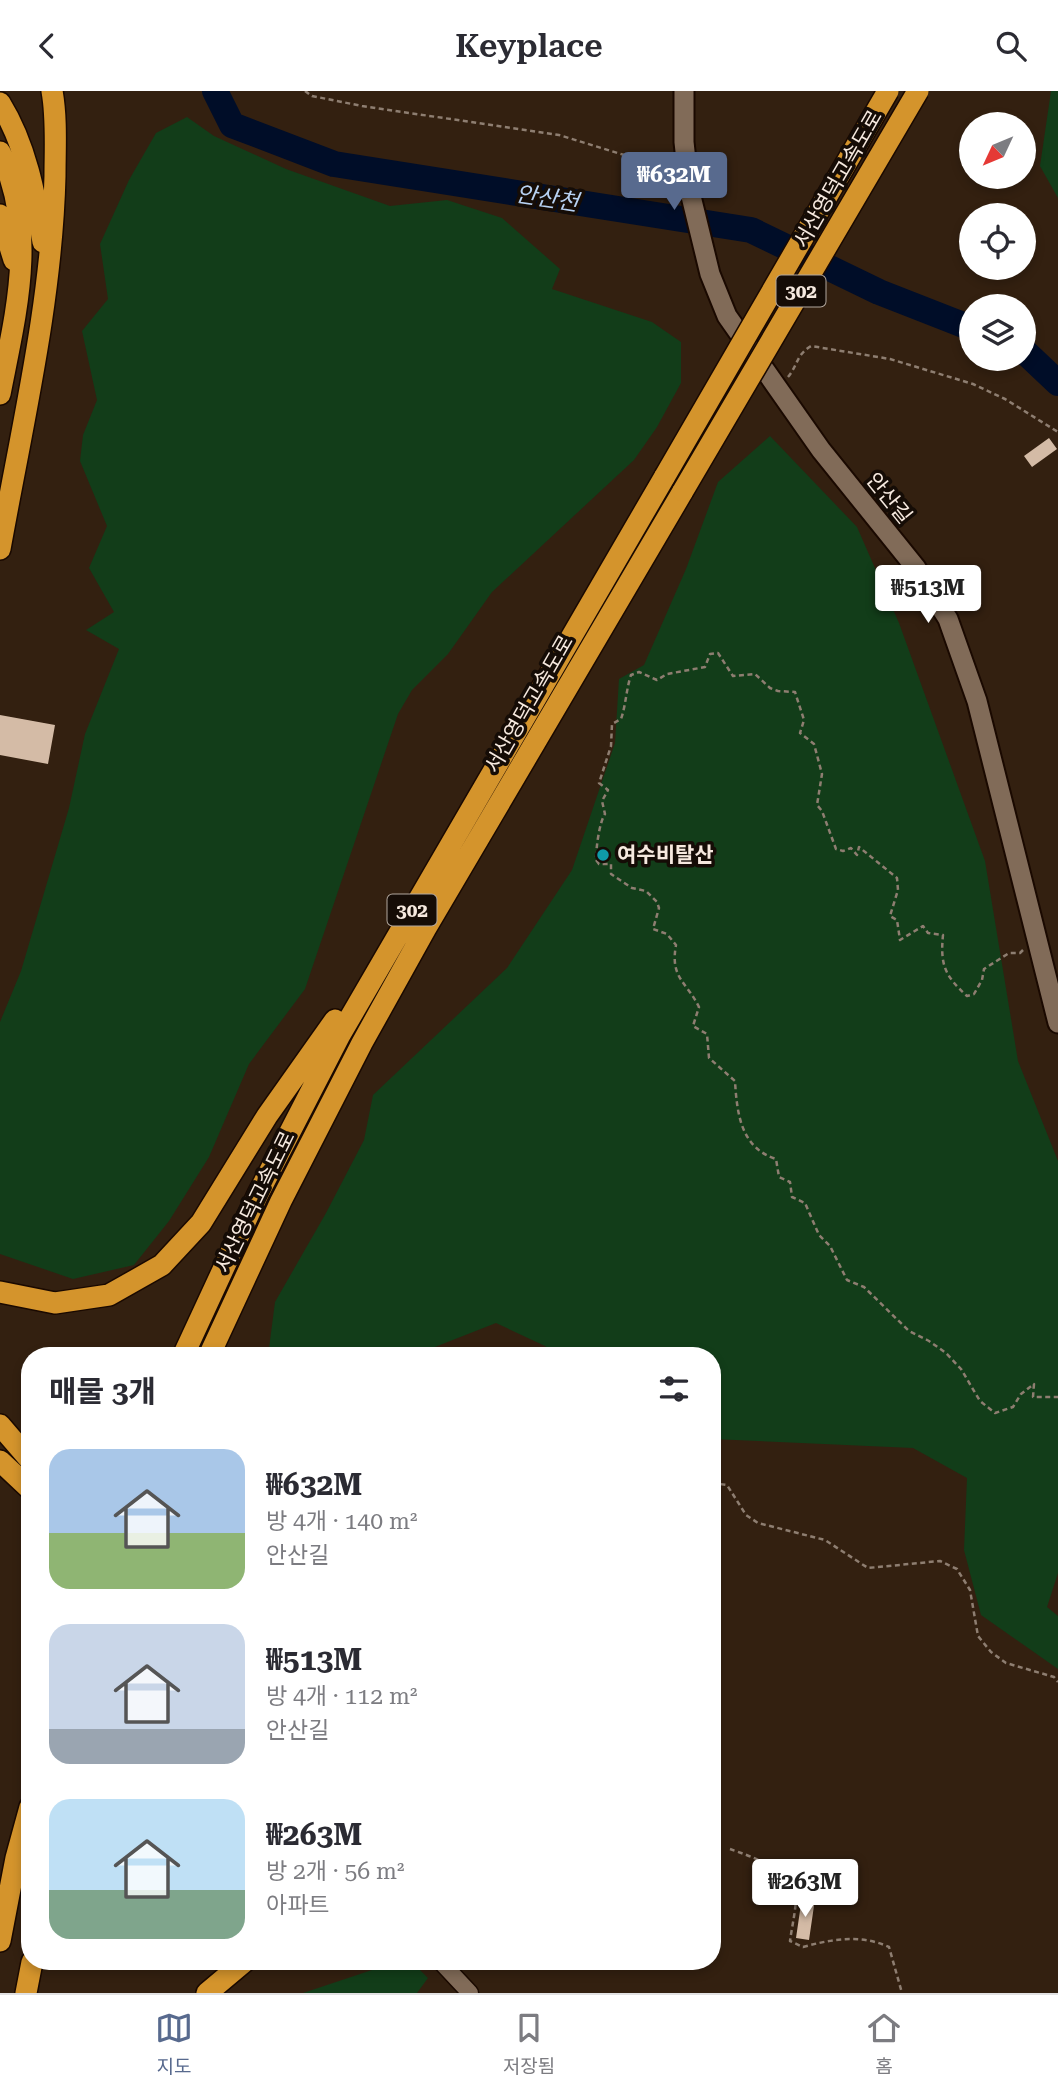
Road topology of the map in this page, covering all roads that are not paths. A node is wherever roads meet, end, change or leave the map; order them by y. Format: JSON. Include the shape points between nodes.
{"nodes":[{"id":1,"x":52,"y":91,"type":"edge"},
{"id":2,"x":684,"y":91,"type":"edge"},
{"id":3,"x":888,"y":91,"type":"edge"},
{"id":4,"x":918,"y":91,"type":"edge"},
{"id":5,"x":0,"y":103,"type":"edge"},
{"id":6,"x":0,"y":152,"type":"edge"},
{"id":7,"x":0,"y":215,"type":"edge"},
{"id":8,"x":48,"y":275,"type":"junction"},
{"id":9,"x":21,"y":285,"type":"junction"},
{"id":10,"x":0,"y":394,"type":"edge"},
{"id":11,"x":0,"y":549,"type":"edge"},
{"id":12,"x":405,"y":921,"type":"junction"},
{"id":13,"x":1058,"y":1023,"type":"edge"},
{"id":14,"x":0,"y":1292,"type":"edge"},
{"id":15,"x":187,"y":1347,"type":"edge"},
{"id":16,"x":213,"y":1347,"type":"edge"},
{"id":17,"x":0,"y":1425,"type":"edge"},
{"id":18,"x":21,"y":1450,"type":"edge"},
{"id":19,"x":0,"y":1461,"type":"edge"},
{"id":20,"x":21,"y":1481,"type":"edge"},
{"id":21,"x":21,"y":1840,"type":"edge"},
{"id":22,"x":0,"y":1941,"type":"edge"},
{"id":23,"x":30,"y":1970,"type":"edge"},
{"id":24,"x":234,"y":1970,"type":"edge"},
{"id":25,"x":448,"y":1970,"type":"edge"},
{"id":26,"x":26,"y":1993,"type":"edge"},
{"id":27,"x":207,"y":1993,"type":"edge"},
{"id":28,"x":470,"y":1993,"type":"edge"}],
"edges":[{"from":1,"to":8,"type":"highway","via":[[54,212]]},
{"from":2,"to":13,"type":"street","name":"안산길","via":[[689,188],[710,274],[727,316],[821,450],[916,568],[948,619],[977,701]]},
{"from":3,"to":12,"type":"highway","name":"서산영덕고속도로","number":"302","bridge":true},
{"from":4,"to":16,"type":"highway","name":"서산영덕고속도로","number":"302","bridge":true,"via":[[362,1042]]},
{"from":5,"to":8,"type":"highway","via":[[21,141]]},
{"from":6,"to":9,"type":"highway","via":[[10,173],[21,224]]},
{"from":7,"to":9,"type":"highway"},
{"from":8,"to":11,"type":"highway"},
{"from":9,"to":10,"type":"highway"},
{"from":12,"to":14,"type":"highway","via":[[267,1116],[201,1223],[162,1265],[109,1295],[55,1303]]},
{"from":12,"to":15,"type":"highway","name":"서산영덕고속도로","number":"302","via":[[258,1194]]},
{"from":17,"to":18,"type":"highway"},
{"from":19,"to":20,"type":"highway"},
{"from":21,"to":22,"type":"highway"},
{"from":23,"to":26,"type":"highway"},
{"from":24,"to":27,"type":"highway"},
{"from":25,"to":28,"type":"street"}]}
